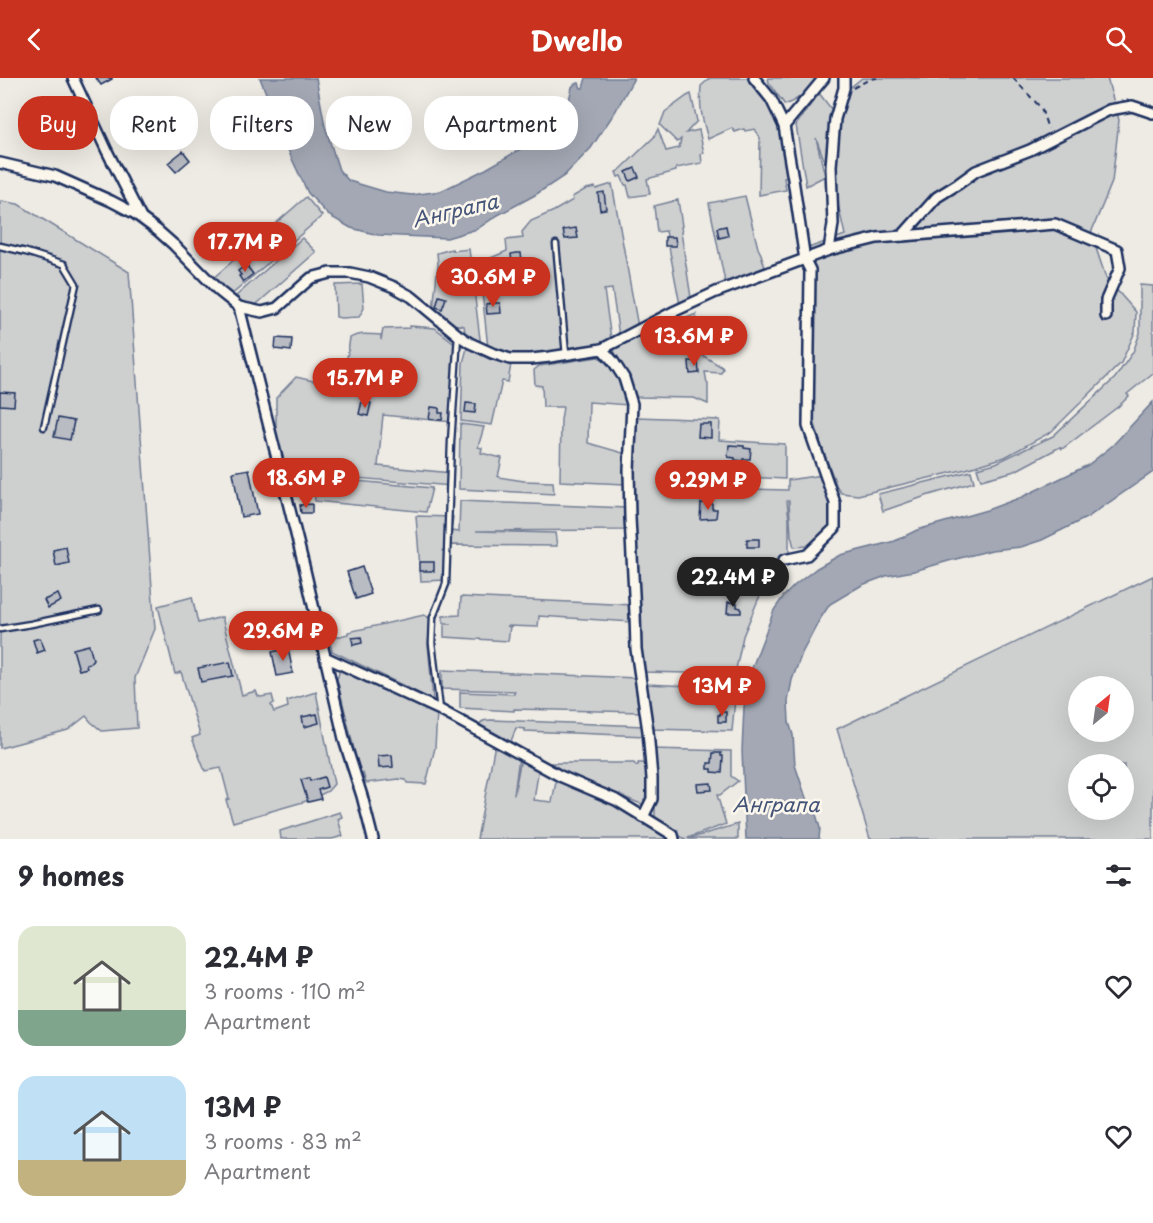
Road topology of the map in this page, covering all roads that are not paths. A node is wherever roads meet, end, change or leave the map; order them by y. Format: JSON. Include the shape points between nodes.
{"nodes":[{"id":1,"x":73,"y":78,"type":"edge"},
{"id":2,"x":754,"y":78,"type":"edge"},
{"id":3,"x":824,"y":78,"type":"edge"},
{"id":4,"x":844,"y":78,"type":"edge"},
{"id":5,"x":1153,"y":113,"type":"edge"},
{"id":6,"x":784,"y":126,"type":"junction"},
{"id":7,"x":0,"y":163,"type":"edge"},
{"id":8,"x":141,"y":218,"type":"junction"},
{"id":9,"x":902,"y":236,"type":"junction"},
{"id":10,"x":556,"y":244,"type":"dead end"},
{"id":11,"x":0,"y":246,"type":"edge"},
{"id":12,"x":829,"y":250,"type":"junction"},
{"id":13,"x":805,"y":260,"type":"junction"},
{"id":14,"x":239,"y":307,"type":"junction"},
{"id":15,"x":1106,"y":316,"type":"dead end"},
{"id":16,"x":458,"y":334,"type":"junction"},
{"id":17,"x":602,"y":349,"type":"junction"},
{"id":18,"x":566,"y":355,"type":"junction"},
{"id":19,"x":44,"y":428,"type":"dead end"},
{"id":20,"x":784,"y":560,"type":"dead end"},
{"id":21,"x":99,"y":610,"type":"dead end"},
{"id":22,"x":0,"y":629,"type":"edge"},
{"id":23,"x":325,"y":657,"type":"junction"},
{"id":24,"x":440,"y":710,"type":"junction"},
{"id":25,"x":643,"y":817,"type":"junction"},
{"id":26,"x":373,"y":839,"type":"edge"},
{"id":27,"x":674,"y":839,"type":"edge"}],
"edges":[{"from":1,"to":8,"type":"street"},
{"from":2,"to":6,"type":"street","via":[[771,99]]},
{"from":3,"to":6,"type":"street"},
{"from":4,"to":12,"type":"street","via":[[831,166],[833,224]]},
{"from":5,"to":9,"type":"street","via":[[1132,106],[1109,110],[1030,150],[976,171],[937,197]]},
{"from":6,"to":13,"type":"street"},
{"from":7,"to":8,"type":"street","via":[[55,176]]},
{"from":8,"to":14,"type":"street"},
{"from":9,"to":12,"type":"street"},
{"from":9,"to":15,"type":"street","via":[[1055,224],[1096,240],[1117,250],[1120,268],[1106,300]]},
{"from":10,"to":18,"type":"lane"},
{"from":11,"to":19,"type":"lane","via":[[64,264],[76,284]]},
{"from":12,"to":13,"type":"street"},
{"from":13,"to":17,"type":"street","via":[[716,292]]},
{"from":13,"to":20,"type":"street","via":[[810,270],[808,426],[835,503],[835,528],[807,555]]},
{"from":14,"to":16,"type":"street","via":[[262,312],[277,308],[311,278],[350,273],[394,286]]},
{"from":14,"to":23,"type":"street"},
{"from":16,"to":18,"type":"street","via":[[510,359]]},
{"from":16,"to":24,"type":"lane","via":[[446,584],[433,617]]},
{"from":17,"to":18,"type":"street"},
{"from":17,"to":25,"type":"street","via":[[624,378],[632,404],[629,470],[636,649],[652,778],[652,799]]},
{"from":21,"to":22,"type":"lane"},
{"from":23,"to":24,"type":"street"},
{"from":23,"to":26,"type":"street"},
{"from":24,"to":25,"type":"street"},
{"from":25,"to":27,"type":"street"}]}
